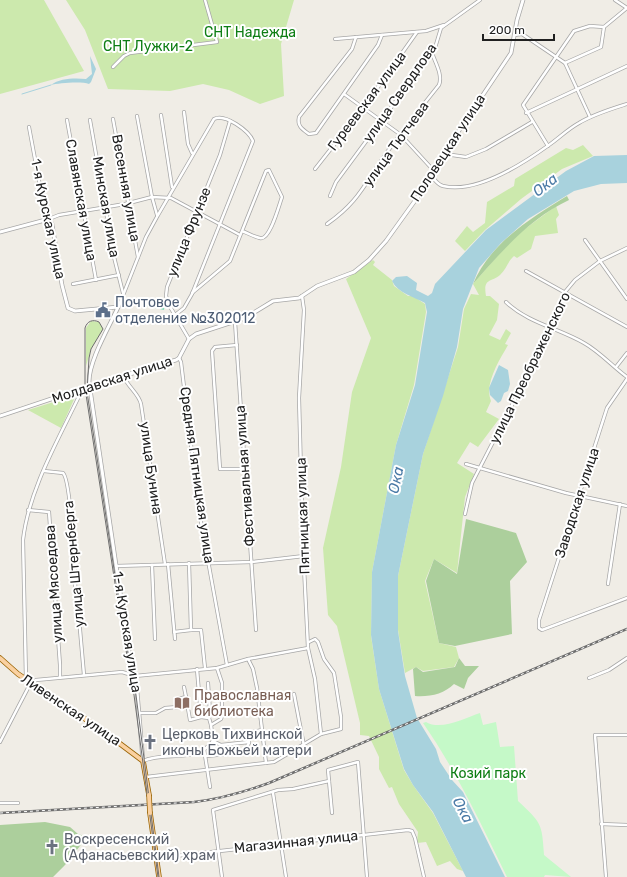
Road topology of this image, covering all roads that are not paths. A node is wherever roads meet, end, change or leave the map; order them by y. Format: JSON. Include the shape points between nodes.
{"nodes":[{"id":1,"x":205,"y":0,"type":"edge"},
{"id":2,"x":480,"y":0,"type":"edge"},
{"id":3,"x":523,"y":0,"type":"edge"},
{"id":4,"x":615,"y":0,"type":"edge"},
{"id":5,"x":627,"y":8,"type":"edge"},
{"id":6,"x":444,"y":25,"type":"junction"},
{"id":7,"x":604,"y":28,"type":"junction"},
{"id":8,"x":417,"y":32,"type":"junction"},
{"id":9,"x":382,"y":35,"type":"junction"},
{"id":10,"x":514,"y":35,"type":"junction"},
{"id":11,"x":356,"y":37,"type":"junction"},
{"id":12,"x":335,"y":39,"type":"dead end"},
{"id":13,"x":432,"y":52,"type":"junction"},
{"id":14,"x":557,"y":57,"type":"junction"},
{"id":15,"x":565,"y":63,"type":"junction"},
{"id":16,"x":627,"y":66,"type":"edge"},
{"id":17,"x":113,"y":67,"type":"dead end"},
{"id":18,"x":578,"y":88,"type":"junction"},
{"id":19,"x":344,"y":94,"type":"junction"},
{"id":20,"x":627,"y":104,"type":"edge"},
{"id":21,"x":363,"y":108,"type":"junction"},
{"id":22,"x":184,"y":112,"type":"dead end"},
{"id":23,"x":526,"y":112,"type":"junction"},
{"id":24,"x":161,"y":115,"type":"dead end"},
{"id":25,"x":137,"y":116,"type":"dead end"},
{"id":26,"x":590,"y":117,"type":"junction"},
{"id":27,"x":113,"y":119,"type":"dead end"},
{"id":28,"x":67,"y":120,"type":"dead end"},
{"id":29,"x":90,"y":120,"type":"dead end"},
{"id":30,"x":230,"y":121,"type":"junction"},
{"id":31,"x":382,"y":121,"type":"junction"},
{"id":32,"x":532,"y":122,"type":"junction"},
{"id":33,"x":29,"y":127,"type":"dead end"},
{"id":34,"x":401,"y":135,"type":"junction"},
{"id":35,"x":548,"y":146,"type":"junction"},
{"id":36,"x":192,"y":154,"type":"junction"},
{"id":37,"x":445,"y":154,"type":"junction"},
{"id":38,"x":316,"y":169,"type":"dead end"},
{"id":39,"x":434,"y":172,"type":"junction"},
{"id":40,"x":432,"y":177,"type":"junction"},
{"id":41,"x":172,"y":187,"type":"junction"},
{"id":42,"x":330,"y":196,"type":"dead end"},
{"id":43,"x":152,"y":198,"type":"junction"},
{"id":44,"x":168,"y":198,"type":"junction"},
{"id":45,"x":129,"y":203,"type":"junction"},
{"id":46,"x":106,"y":207,"type":"junction"},
{"id":47,"x":83,"y":211,"type":"junction"},
{"id":48,"x":198,"y":212,"type":"junction"},
{"id":49,"x":158,"y":215,"type":"junction"},
{"id":50,"x":48,"y":219,"type":"junction"},
{"id":51,"x":220,"y":224,"type":"junction"},
{"id":52,"x":326,"y":224,"type":"dead end"},
{"id":53,"x":242,"y":231,"type":"junction"},
{"id":54,"x":0,"y":232,"type":"edge"},
{"id":55,"x":240,"y":235,"type":"junction"},
{"id":56,"x":585,"y":240,"type":"dead end"},
{"id":57,"x":627,"y":248,"type":"edge"},
{"id":58,"x":138,"y":258,"type":"junction"},
{"id":59,"x":600,"y":261,"type":"junction"},
{"id":60,"x":526,"y":271,"type":"dead end"},
{"id":61,"x":119,"y":275,"type":"junction"},
{"id":62,"x":96,"y":280,"type":"junction"},
{"id":63,"x":73,"y":284,"type":"dead end"},
{"id":64,"x":565,"y":292,"type":"junction"},
{"id":65,"x":123,"y":294,"type":"junction"},
{"id":66,"x":192,"y":294,"type":"junction"},
{"id":67,"x":302,"y":296,"type":"junction"},
{"id":68,"x":627,"y":299,"type":"edge"},
{"id":69,"x":506,"y":302,"type":"dead end"},
{"id":70,"x":120,"y":303,"type":"joint"},
{"id":71,"x":118,"y":307,"type":"junction"},
{"id":72,"x":175,"y":315,"type":"junction"},
{"id":73,"x":235,"y":322,"type":"junction"},
{"id":74,"x":627,"y":326,"type":"edge"},
{"id":75,"x":550,"y":327,"type":"junction"},
{"id":76,"x":189,"y":339,"type":"junction"},
{"id":77,"x":237,"y":346,"type":"junction"},
{"id":78,"x":627,"y":353,"type":"edge"},
{"id":79,"x":179,"y":358,"type":"junction"},
{"id":80,"x":616,"y":367,"type":"junction"},
{"id":81,"x":124,"y":377,"type":"junction"},
{"id":82,"x":627,"y":378,"type":"edge"},
{"id":83,"x":89,"y":387,"type":"junction"},
{"id":84,"x":82,"y":390,"type":"junction"},
{"id":85,"x":0,"y":416,"type":"edge"},
{"id":86,"x":466,"y":464,"type":"dead end"},
{"id":87,"x":480,"y":467,"type":"junction"},
{"id":88,"x":245,"y":469,"type":"junction"},
{"id":89,"x":44,"y":471,"type":"junction"},
{"id":90,"x":579,"y":496,"type":"junction"},
{"id":91,"x":620,"y":504,"type":"junction"},
{"id":92,"x":627,"y":506,"type":"edge"},
{"id":93,"x":28,"y":510,"type":"junction"},
{"id":94,"x":466,"y":514,"type":"dead end"},
{"id":95,"x":304,"y":556,"type":"junction"},
{"id":96,"x":252,"y":562,"type":"junction"},
{"id":97,"x":189,"y":563,"type":"junction"},
{"id":98,"x":167,"y":564,"type":"junction"},
{"id":99,"x":209,"y":564,"type":"junction"},
{"id":100,"x":152,"y":565,"type":"junction"},
{"id":101,"x":116,"y":566,"type":"junction"},
{"id":102,"x":608,"y":584,"type":"dead end"},
{"id":103,"x":627,"y":598,"type":"edge"},
{"id":104,"x":191,"y":630,"type":"junction"},
{"id":105,"x":256,"y":630,"type":"dead end"},
{"id":106,"x":174,"y":632,"type":"junction"},
{"id":107,"x":155,"y":639,"type":"dead end"},
{"id":108,"x":174,"y":640,"type":"dead end"},
{"id":109,"x":309,"y":642,"type":"junction"},
{"id":110,"x":308,"y":648,"type":"junction"},
{"id":111,"x":0,"y":658,"type":"edge"},
{"id":112,"x":627,"y":658,"type":"edge"},
{"id":113,"x":248,"y":659,"type":"junction"},
{"id":114,"x":227,"y":664,"type":"junction"},
{"id":115,"x":205,"y":668,"type":"junction"},
{"id":116,"x":217,"y":668,"type":"junction"},
{"id":117,"x":197,"y":669,"type":"junction"},
{"id":118,"x":84,"y":675,"type":"junction"},
{"id":119,"x":135,"y":676,"type":"junction"},
{"id":120,"x":60,"y":677,"type":"junction"},
{"id":121,"x":588,"y":678,"type":"dead end"},
{"id":122,"x":25,"y":679,"type":"junction"},
{"id":123,"x":31,"y":683,"type":"junction"},
{"id":124,"x":208,"y":683,"type":"dead end"},
{"id":125,"x":184,"y":687,"type":"dead end"},
{"id":126,"x":294,"y":694,"type":"dead end"},
{"id":127,"x":186,"y":697,"type":"junction"},
{"id":128,"x":140,"y":713,"type":"junction"},
{"id":129,"x":201,"y":717,"type":"junction"},
{"id":130,"x":209,"y":718,"type":"junction"},
{"id":131,"x":211,"y":725,"type":"junction"},
{"id":132,"x":262,"y":730,"type":"junction"},
{"id":133,"x":321,"y":734,"type":"junction"},
{"id":134,"x":627,"y":735,"type":"edge"},
{"id":135,"x":213,"y":741,"type":"junction"},
{"id":136,"x":0,"y":742,"type":"edge"},
{"id":137,"x":249,"y":742,"type":"junction"},
{"id":138,"x":304,"y":746,"type":"junction"},
{"id":139,"x":204,"y":749,"type":"junction"},
{"id":140,"x":206,"y":756,"type":"junction"},
{"id":141,"x":143,"y":761,"type":"junction"},
{"id":142,"x":266,"y":762,"type":"junction"},
{"id":143,"x":208,"y":770,"type":"junction"},
{"id":144,"x":146,"y":777,"type":"junction"},
{"id":145,"x":329,"y":781,"type":"junction"},
{"id":146,"x":210,"y":787,"type":"dead end"},
{"id":147,"x":273,"y":793,"type":"junction"},
{"id":148,"x":0,"y":803,"type":"edge"},
{"id":149,"x":18,"y":803,"type":"dead end"},
{"id":150,"x":332,"y":813,"type":"dead end"},
{"id":151,"x":601,"y":824,"type":"junction"},
{"id":152,"x":627,"y":825,"type":"edge"},
{"id":153,"x":364,"y":834,"type":"junction"},
{"id":154,"x":281,"y":844,"type":"junction"},
{"id":155,"x":218,"y":851,"type":"junction"},
{"id":156,"x":156,"y":859,"type":"junction"},
{"id":157,"x":159,"y":877,"type":"edge"},
{"id":158,"x":222,"y":877,"type":"edge"},
{"id":159,"x":286,"y":877,"type":"edge"},
{"id":160,"x":367,"y":877,"type":"edge"},
{"id":161,"x":424,"y":877,"type":"edge"},
{"id":162,"x":606,"y":877,"type":"edge"}],
"edges":[{"from":1,"to":17,"type":"street","via":[[217,42],[130,53]]},
{"from":2,"to":6,"type":"street"},
{"from":3,"to":10,"type":"street","name":"Половецкая улица"},
{"from":4,"to":5,"type":"street"},
{"from":5,"to":7,"type":"street"},
{"from":6,"to":8,"type":"street"},
{"from":6,"to":13,"type":"street","name":"улица Свердлова"},
{"from":7,"to":14,"type":"street","via":[[590,26],[576,29]]},
{"from":7,"to":15,"type":"street","via":[[601,47]]},
{"from":8,"to":9,"type":"street"},
{"from":8,"to":21,"type":"street","name":"Гуреевская улица"},
{"from":9,"to":11,"type":"street"},
{"from":9,"to":19,"type":"street","via":[[378,46]]},
{"from":10,"to":14,"type":"street","via":[[522,34]]},
{"from":10,"to":37,"type":"street","name":"Половецкая улица","via":[[511,53]]},
{"from":11,"to":12,"type":"street"},
{"from":11,"to":19,"type":"street","via":[[352,49],[299,117],[299,126],[309,134],[316,133]]},
{"from":13,"to":31,"type":"street","name":"улица Свердлова"},
{"from":13,"to":34,"type":"street","name":"улица Тютчева","via":[[440,82]]},
{"from":14,"to":15,"type":"street"},
{"from":14,"to":23,"type":"street","via":[[523,105]]},
{"from":15,"to":18,"type":"street"},
{"from":16,"to":18,"type":"street"},
{"from":18,"to":23,"type":"street"},
{"from":18,"to":26,"type":"street"},
{"from":19,"to":21,"type":"street"},
{"from":20,"to":26,"type":"street"},
{"from":21,"to":31,"type":"street"},
{"from":21,"to":38,"type":"street","name":"Гуреевская улица"},
{"from":22,"to":36,"type":"street","via":[[188,144]]},
{"from":23,"to":32,"type":"street"},
{"from":24,"to":41,"type":"street"},
{"from":25,"to":43,"type":"street"},
{"from":26,"to":35,"type":"street"},
{"from":27,"to":45,"type":"street","name":"Весенняя улица"},
{"from":28,"to":47,"type":"street","name":"Славянская улица"},
{"from":29,"to":46,"type":"street","name":"Минская улица"},
{"from":30,"to":36,"type":"street","via":[[219,117],[214,119]]},
{"from":30,"to":48,"type":"street","name":"улица Фрунзе"},
{"from":30,"to":51,"type":"street","via":[[251,136],[253,142]]},
{"from":31,"to":34,"type":"street"},
{"from":31,"to":42,"type":"street","name":"улица Свердлова","via":[[336,182]]},
{"from":32,"to":35,"type":"street"},
{"from":32,"to":37,"type":"street","via":[[466,158]]},
{"from":33,"to":50,"type":"street","name":"1-я Курская улица"},
{"from":34,"to":39,"type":"street"},
{"from":34,"to":52,"type":"street","name":"улица Тютчева","via":[[358,197],[339,216]]},
{"from":35,"to":40,"type":"street","via":[[508,171],[480,183],[459,187],[443,186]]},
{"from":36,"to":41,"type":"street"},
{"from":37,"to":39,"type":"street","name":"Половецкая улица"},
{"from":39,"to":40,"type":"street","name":"Половецкая улица"},
{"from":40,"to":67,"type":"street","name":"Половецкая улица","via":[[386,241],[354,272],[317,286]]},
{"from":41,"to":44,"type":"street"},
{"from":43,"to":44,"type":"street"},
{"from":43,"to":45,"type":"street"},
{"from":43,"to":49,"type":"street"},
{"from":44,"to":48,"type":"street"},
{"from":44,"to":49,"type":"street"},
{"from":45,"to":46,"type":"street"},
{"from":45,"to":58,"type":"street","name":"Весенняя улица"},
{"from":46,"to":47,"type":"street"},
{"from":46,"to":61,"type":"street","name":"Минская улица"},
{"from":47,"to":50,"type":"street"},
{"from":47,"to":62,"type":"street","name":"Славянская улица"},
{"from":48,"to":51,"type":"street"},
{"from":48,"to":72,"type":"street","name":"улица Фрунзе","via":[[167,287],[166,299]]},
{"from":49,"to":58,"type":"street"},
{"from":50,"to":54,"type":"street"},
{"from":50,"to":71,"type":"street","name":"1-я Курская улица","via":[[52,224],[62,284],[70,310]]},
{"from":51,"to":55,"type":"street"},
{"from":51,"to":66,"type":"street"},
{"from":53,"to":53,"type":"street","via":[[266,171],[269,170],[282,196],[275,218],[264,238]]},
{"from":53,"to":55,"type":"street"},
{"from":55,"to":66,"type":"street","via":[[230,261]]},
{"from":56,"to":59,"type":"street"},
{"from":57,"to":59,"type":"street","name":"улица Преображенского"},
{"from":58,"to":65,"type":"street"},
{"from":59,"to":64,"type":"street","name":"улица Преображенского","via":[[575,280]]},
{"from":59,"to":68,"type":"street"},
{"from":60,"to":64,"type":"street"},
{"from":61,"to":62,"type":"street"},
{"from":61,"to":65,"type":"street","name":"Минская улица"},
{"from":62,"to":63,"type":"street"},
{"from":64,"to":74,"type":"street"},
{"from":64,"to":75,"type":"street","name":"улица Преображенского"},
{"from":65,"to":70,"type":"street"},
{"from":66,"to":72,"type":"street","via":[[184,308]]},
{"from":67,"to":73,"type":"street","via":[[295,300],[273,302]]},
{"from":67,"to":95,"type":"street","name":"Пятницкая улица","via":[[304,310],[299,398]]},
{"from":69,"to":75,"type":"street","via":[[524,316]]},
{"from":70,"to":71,"type":"street","name":"1-я Курская улица"},
{"from":71,"to":83,"type":"street","name":"1-я Курская улица","via":[[96,353]]},
{"from":72,"to":76,"type":"street","name":"улица Фрунзе"},
{"from":73,"to":76,"type":"street","via":[[196,334]]},
{"from":73,"to":77,"type":"street","name":"Фестивальная улица"},
{"from":75,"to":80,"type":"street","via":[[591,347]]},
{"from":75,"to":87,"type":"street","name":"улица Преображенского"},
{"from":76,"to":79,"type":"street","name":"Молдавская улица"},
{"from":77,"to":88,"type":"street","name":"Фестивальная улица"},
{"from":77,"to":88,"type":"street","via":[[213,348],[216,409],[220,469]]},
{"from":78,"to":80,"type":"street"},
{"from":79,"to":81,"type":"street","name":"Молдавская улица"},
{"from":79,"to":99,"type":"street","name":"Средняя Пятницкая улица","via":[[190,430],[198,511]]},
{"from":80,"to":82,"type":"street"},
{"from":81,"to":83,"type":"street","name":"Молдавская улица"},
{"from":81,"to":98,"type":"street","name":"улица Бунина","via":[[141,404]]},
{"from":82,"to":90,"type":"street","name":"Заводская улица","via":[[607,408]]},
{"from":83,"to":84,"type":"street","name":"Молдавская улица"},
{"from":83,"to":101,"type":"street","name":"1-я Курская улица"},
{"from":84,"to":85,"type":"street","name":"Молдавская улица"},
{"from":84,"to":89,"type":"street"},
{"from":86,"to":87,"type":"street"},
{"from":87,"to":90,"type":"street"},
{"from":87,"to":94,"type":"street","name":"улица Преображенского","via":[[472,483]]},
{"from":88,"to":96,"type":"street","name":"Фестивальная улица"},
{"from":89,"to":93,"type":"street"},
{"from":89,"to":118,"type":"street","name":"улица Штернберга","via":[[63,473],[66,479]]},
{"from":90,"to":91,"type":"street"},
{"from":90,"to":103,"type":"street","name":"Заводская улица","via":[[539,620],[539,628],[542,630]]},
{"from":91,"to":92,"type":"street"},
{"from":91,"to":102,"type":"street"},
{"from":93,"to":120,"type":"street","name":"улица Мясоедова","via":[[49,512]]},
{"from":93,"to":122,"type":"street","via":[[23,540],[27,674]]},
{"from":95,"to":96,"type":"street"},
{"from":95,"to":109,"type":"street","name":"Пятницкая улица"},
{"from":96,"to":99,"type":"street"},
{"from":96,"to":105,"type":"street","name":"Фестивальная улица"},
{"from":97,"to":98,"type":"street"},
{"from":97,"to":99,"type":"street"},
{"from":97,"to":104,"type":"street"},
{"from":98,"to":100,"type":"street"},
{"from":98,"to":106,"type":"street","name":"улица Бунина"},
{"from":99,"to":114,"type":"street","name":"Средняя Пятницкая улица"},
{"from":100,"to":101,"type":"street"},
{"from":100,"to":107,"type":"street"},
{"from":101,"to":119,"type":"street","name":"1-я Курская улица"},
{"from":104,"to":106,"type":"street"},
{"from":104,"to":115,"type":"street","via":[[200,630]]},
{"from":106,"to":108,"type":"street","name":"улица Бунина"},
{"from":109,"to":110,"type":"street","name":"Пятницкая улица"},
{"from":109,"to":133,"type":"street","via":[[315,639],[318,642],[324,659],[334,674],[342,727]]},
{"from":110,"to":113,"type":"street"},
{"from":110,"to":133,"type":"street","name":"Пятницкая улица","via":[[315,679]]},
{"from":111,"to":122,"type":"main road","name":"Ливенская улица"},
{"from":112,"to":121,"type":"street","via":[[609,670]]},
{"from":113,"to":114,"type":"street"},
{"from":113,"to":132,"type":"street","via":[[257,688]]},
{"from":114,"to":116,"type":"street"},
{"from":115,"to":116,"type":"street"},
{"from":115,"to":117,"type":"street"},
{"from":116,"to":131,"type":"street","via":[[222,683],[222,716]]},
{"from":117,"to":119,"type":"street"},
{"from":117,"to":129,"type":"street"},
{"from":118,"to":119,"type":"street","via":[[122,672]]},
{"from":118,"to":120,"type":"street"},
{"from":119,"to":128,"type":"street","name":"1-я Курская улица"},
{"from":120,"to":123,"type":"street"},
{"from":122,"to":123,"type":"main road","name":"Ливенская улица"},
{"from":123,"to":136,"type":"street"},
{"from":123,"to":141,"type":"main road","name":"Ливенская улица"},
{"from":124,"to":130,"type":"street"},
{"from":125,"to":127,"type":"street"},
{"from":126,"to":138,"type":"street"},
{"from":127,"to":128,"type":"street","via":[[178,700],[178,707],[165,708],[156,713]]},
{"from":127,"to":129,"type":"street","via":[[190,720]]},
{"from":128,"to":141,"type":"street","name":"1-я Курская улица"},
{"from":129,"to":130,"type":"street"},
{"from":130,"to":131,"type":"street"},
{"from":131,"to":135,"type":"street"},
{"from":132,"to":137,"type":"street","via":[[249,733]]},
{"from":132,"to":142,"type":"street"},
{"from":133,"to":138,"type":"street"},
{"from":134,"to":151,"type":"street","via":[[595,735]]},
{"from":135,"to":137,"type":"street","via":[[221,745]]},
{"from":135,"to":139,"type":"street"},
{"from":137,"to":140,"type":"street","via":[[239,753]]},
{"from":138,"to":142,"type":"street","via":[[274,762]]},
{"from":139,"to":140,"type":"street"},
{"from":139,"to":141,"type":"street","via":[[192,755]]},
{"from":140,"to":143,"type":"street"},
{"from":141,"to":144,"type":"main road","name":"1-я Курская улица"},
{"from":142,"to":143,"type":"street"},
{"from":143,"to":144,"type":"street"},
{"from":143,"to":146,"type":"street"},
{"from":144,"to":156,"type":"main road","name":"1-я Курская улица","bridge":true},
{"from":145,"to":147,"type":"street"},
{"from":145,"to":150,"type":"street"},
{"from":145,"to":153,"type":"street","via":[[328,770],[358,762]]},
{"from":147,"to":154,"type":"street"},
{"from":147,"to":155,"type":"street","via":[[213,810]]},
{"from":148,"to":149,"type":"street"},
{"from":151,"to":152,"type":"street"},
{"from":151,"to":162,"type":"street"},
{"from":153,"to":154,"type":"street","name":"Магазинная улица"},
{"from":153,"to":160,"type":"street"},
{"from":153,"to":161,"type":"street","name":"Магазинная улица","via":[[412,831]]},
{"from":154,"to":155,"type":"street","name":"Магазинная улица"},
{"from":154,"to":159,"type":"street"},
{"from":155,"to":156,"type":"street","name":"Магазинная улица"},
{"from":155,"to":158,"type":"street"},
{"from":156,"to":157,"type":"main road","name":"1-я Курская улица"}]}
